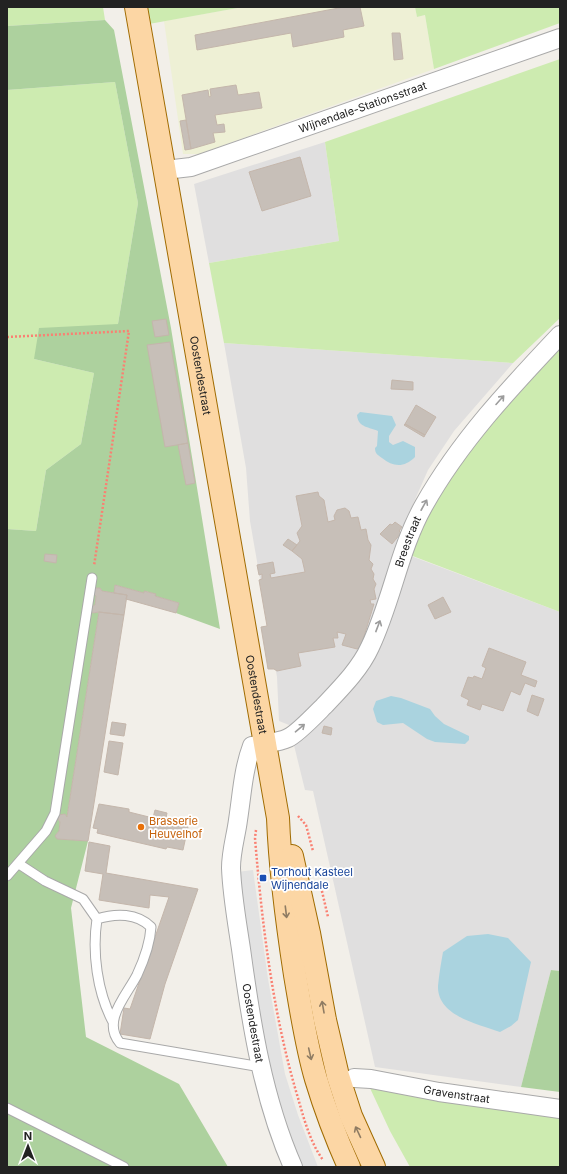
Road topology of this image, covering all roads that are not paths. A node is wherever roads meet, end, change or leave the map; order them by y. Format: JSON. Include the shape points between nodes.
{"nodes":[{"id":1,"x":136,"y":7,"type":"edge"},
{"id":2,"x":560,"y":38,"type":"edge"},
{"id":3,"x":165,"y":170,"type":"junction"},
{"id":4,"x":560,"y":335,"type":"edge"},
{"id":5,"x":92,"y":578,"type":"road end"},
{"id":6,"x":265,"y":743,"type":"junction"},
{"id":7,"x":278,"y":818,"type":"junction"},
{"id":8,"x":19,"y":864,"type":"junction"},
{"id":9,"x":7,"y":876,"type":"edge"},
{"id":10,"x":97,"y":919,"type":"junction"},
{"id":11,"x":113,"y":1022,"type":"junction"},
{"id":12,"x":261,"y":1067,"type":"junction"},
{"id":13,"x":354,"y":1078,"type":"dead end"},
{"id":14,"x":7,"y":1108,"type":"edge"},
{"id":15,"x":560,"y":1109,"type":"edge"},
{"id":16,"x":124,"y":1167,"type":"edge"},
{"id":17,"x":293,"y":1167,"type":"edge"},
{"id":18,"x":349,"y":1167,"type":"edge"},
{"id":19,"x":374,"y":1167,"type":"edge"}],
"edges":[{"from":1,"to":3,"type":"main road","name":"Oostendestraat"},
{"from":2,"to":3,"type":"street","name":"Wijnendale-Stationsstraat","via":[[191,167]]},
{"from":3,"to":6,"type":"main road","name":"Oostendestraat"},
{"from":6,"to":4,"type":"street","name":"Breestraat","one_way":true,"via":[[288,738],[314,716],[359,666],[373,640],[412,529],[436,483],[464,442]]},
{"from":5,"to":8,"type":"lane","via":[[55,813],[46,832]]},
{"from":6,"to":7,"type":"main road","name":"Oostendestraat"},
{"from":6,"to":12,"type":"street","name":"Oostendestraat","via":[[252,746],[245,765],[231,868],[244,972]]},
{"from":7,"to":18,"type":"main road","name":"Oostendestraat","one_way":true,"via":[[279,857],[303,1023],[316,1078],[333,1131]]},
{"from":19,"to":7,"type":"main road","name":"Oostendestraat","one_way":true,"via":[[351,1116],[338,1076],[292,855]]},
{"from":8,"to":9,"type":"lane"},
{"from":8,"to":10,"type":"lane","via":[[45,881],[82,899]]},
{"from":10,"to":11,"type":"lane","via":[[98,983]]},
{"from":10,"to":11,"type":"lane","via":[[113,914],[143,920],[151,927],[150,942],[137,975],[121,1001]]},
{"from":11,"to":12,"type":"lane","via":[[114,1036],[120,1043]]},
{"from":12,"to":17,"type":"street","name":"Oostendestraat","via":[[271,1108]]},
{"from":13,"to":15,"type":"street","name":"Gravenstraat"},
{"from":14,"to":16,"type":"lane"}]}
